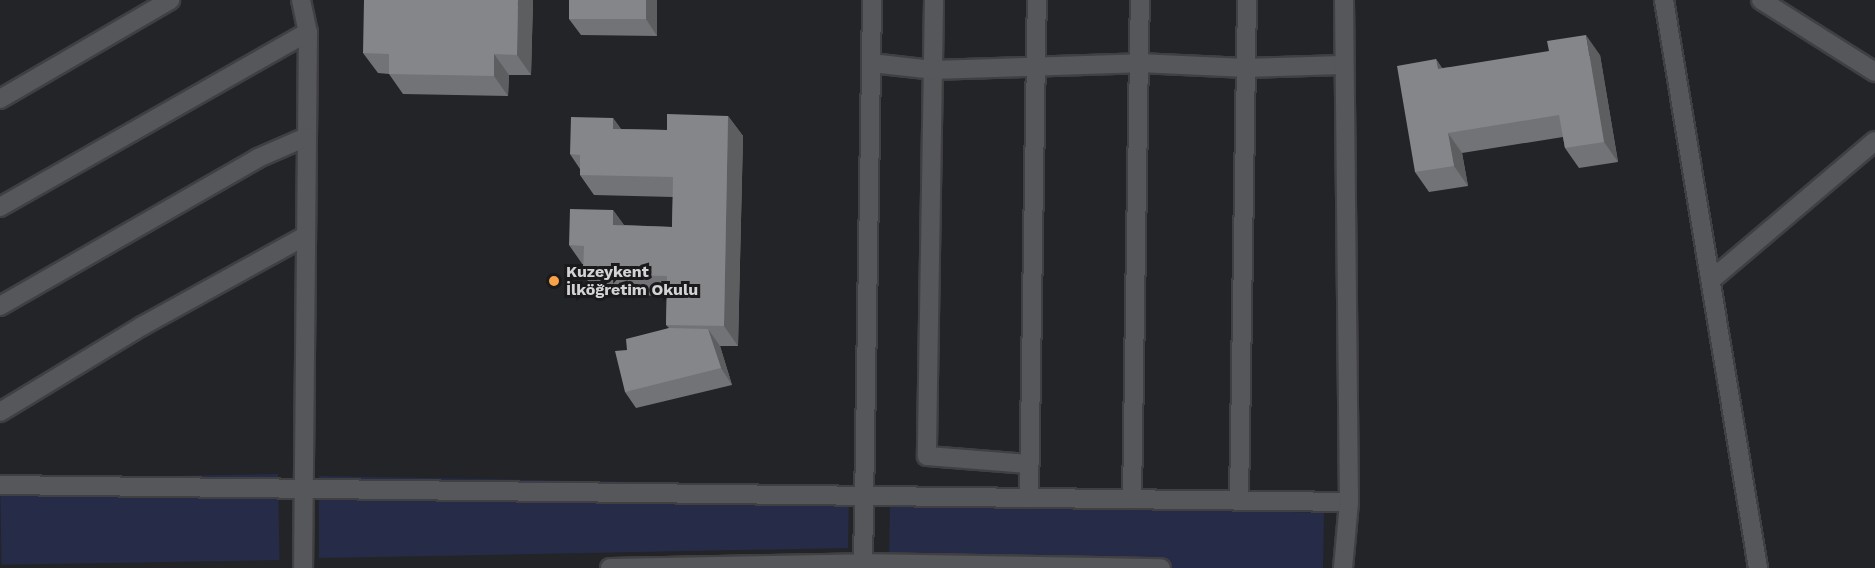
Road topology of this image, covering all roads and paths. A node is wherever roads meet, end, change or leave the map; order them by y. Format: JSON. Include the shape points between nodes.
{"nodes":[{"id":1,"x":170,"y":0,"type":"edge"},
{"id":2,"x":301,"y":0,"type":"edge"},
{"id":3,"x":872,"y":0,"type":"edge"},
{"id":4,"x":934,"y":0,"type":"edge"},
{"id":5,"x":1037,"y":0,"type":"edge"},
{"id":6,"x":1140,"y":0,"type":"edge"},
{"id":7,"x":1247,"y":0,"type":"edge"},
{"id":8,"x":1344,"y":0,"type":"edge"},
{"id":9,"x":1664,"y":0,"type":"edge"},
{"id":10,"x":1761,"y":0,"type":"edge"},
{"id":11,"x":308,"y":32,"type":"junction"},
{"id":12,"x":871,"y":63,"type":"junction"},
{"id":13,"x":1139,"y":63,"type":"junction"},
{"id":14,"x":1036,"y":65,"type":"junction"},
{"id":15,"x":1342,"y":66,"type":"junction"},
{"id":16,"x":1246,"y":68,"type":"junction"},
{"id":17,"x":933,"y":70,"type":"junction"},
{"id":18,"x":1875,"y":72,"type":"edge"},
{"id":19,"x":0,"y":99,"type":"edge"},
{"id":20,"x":306,"y":137,"type":"junction"},
{"id":21,"x":1875,"y":141,"type":"edge"},
{"id":22,"x":0,"y":207,"type":"edge"},
{"id":23,"x":305,"y":236,"type":"junction"},
{"id":24,"x":1710,"y":280,"type":"junction"},
{"id":25,"x":0,"y":306,"type":"edge"},
{"id":26,"x":0,"y":412,"type":"edge"},
{"id":27,"x":1029,"y":464,"type":"junction"},
{"id":28,"x":0,"y":485,"type":"edge"},
{"id":29,"x":301,"y":489,"type":"junction"},
{"id":30,"x":863,"y":496,"type":"junction"},
{"id":31,"x":1029,"y":498,"type":"junction"},
{"id":32,"x":1131,"y":499,"type":"junction"},
{"id":33,"x":1239,"y":501,"type":"junction"},
{"id":34,"x":1349,"y":502,"type":"junction"},
{"id":35,"x":863,"y":566,"type":"edge"},
{"id":36,"x":1124,"y":567,"type":"edge"},
{"id":37,"x":303,"y":568,"type":"edge"},
{"id":38,"x":610,"y":568,"type":"edge"},
{"id":39,"x":1161,"y":568,"type":"edge"},
{"id":40,"x":1343,"y":568,"type":"edge"},
{"id":41,"x":1758,"y":568,"type":"edge"}],
"edges":[{"from":1,"to":19,"type":"street"},
{"from":2,"to":11,"type":"street"},
{"from":3,"to":12,"type":"street"},
{"from":4,"to":17,"type":"street"},
{"from":5,"to":14,"type":"street"},
{"from":6,"to":13,"type":"street"},
{"from":7,"to":16,"type":"street"},
{"from":8,"to":15,"type":"street"},
{"from":9,"to":24,"type":"street"},
{"from":10,"to":18,"type":"street"},
{"from":11,"to":20,"type":"street"},
{"from":11,"to":22,"type":"street"},
{"from":12,"to":17,"type":"street"},
{"from":12,"to":30,"type":"street"},
{"from":13,"to":14,"type":"street"},
{"from":13,"to":16,"type":"street"},
{"from":13,"to":32,"type":"street"},
{"from":14,"to":17,"type":"street"},
{"from":14,"to":27,"type":"street"},
{"from":15,"to":16,"type":"street"},
{"from":15,"to":34,"type":"street"},
{"from":16,"to":33,"type":"street"},
{"from":17,"to":27,"type":"street","via":[[927,456]]},
{"from":20,"to":23,"type":"street"},
{"from":20,"to":25,"type":"street","via":[[218,180]]},
{"from":21,"to":24,"type":"street"},
{"from":23,"to":26,"type":"street","via":[[142,326]]},
{"from":23,"to":29,"type":"street"},
{"from":24,"to":41,"type":"street"},
{"from":27,"to":31,"type":"street"},
{"from":28,"to":29,"type":"street"},
{"from":29,"to":30,"type":"street"},
{"from":29,"to":37,"type":"street"},
{"from":30,"to":31,"type":"street"},
{"from":30,"to":35,"type":"street"},
{"from":31,"to":32,"type":"street"},
{"from":32,"to":33,"type":"street"},
{"from":33,"to":34,"type":"street"},
{"from":34,"to":40,"type":"street"},
{"from":35,"to":36,"type":"street"},
{"from":35,"to":38,"type":"street"},
{"from":36,"to":39,"type":"street"}]}
